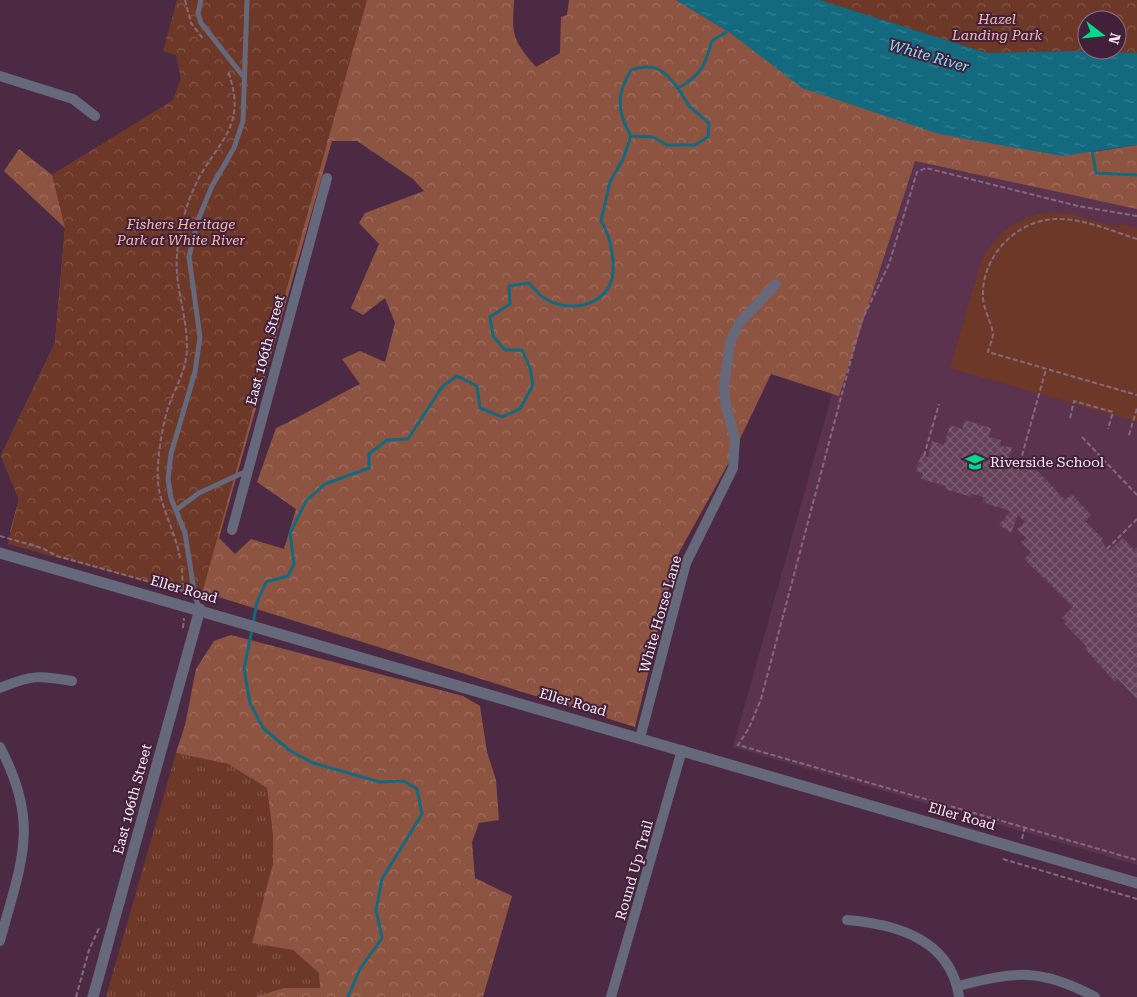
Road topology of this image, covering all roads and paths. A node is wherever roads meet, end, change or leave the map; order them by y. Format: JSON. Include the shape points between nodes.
{"nodes":[{"id":1,"x":201,"y":0,"type":"edge"},
{"id":2,"x":247,"y":0,"type":"edge"},
{"id":3,"x":0,"y":76,"type":"edge"},
{"id":4,"x":244,"y":76,"type":"junction"},
{"id":5,"x":95,"y":116,"type":"dead end"},
{"id":6,"x":328,"y":178,"type":"dead end"},
{"id":7,"x":1137,"y":216,"type":"edge"},
{"id":8,"x":1137,"y":239,"type":"edge"},
{"id":9,"x":776,"y":284,"type":"dead end"},
{"id":10,"x":1046,"y":369,"type":"junction"},
{"id":11,"x":1137,"y":395,"type":"edge"},
{"id":12,"x":939,"y":404,"type":"dead end"},
{"id":13,"x":1137,"y":408,"type":"edge"},
{"id":14,"x":1070,"y":418,"type":"dead end"},
{"id":15,"x":1108,"y":429,"type":"dead end"},
{"id":16,"x":1130,"y":435,"type":"dead end"},
{"id":17,"x":1082,"y":437,"type":"dead end"},
{"id":18,"x":924,"y":456,"type":"dead end"},
{"id":19,"x":248,"y":470,"type":"junction"},
{"id":20,"x":1018,"y":470,"type":"dead end"},
{"id":21,"x":1137,"y":494,"type":"edge"},
{"id":22,"x":176,"y":510,"type":"junction"},
{"id":23,"x":1137,"y":519,"type":"edge"},
{"id":24,"x":232,"y":530,"type":"dead end"},
{"id":25,"x":0,"y":536,"type":"edge"},
{"id":26,"x":1107,"y":549,"type":"dead end"},
{"id":27,"x":0,"y":553,"type":"edge"},
{"id":28,"x":183,"y":591,"type":"dead end"},
{"id":29,"x":200,"y":609,"type":"junction"},
{"id":30,"x":72,"y":681,"type":"dead end"},
{"id":31,"x":0,"y":688,"type":"edge"},
{"id":32,"x":640,"y":738,"type":"junction"},
{"id":33,"x":0,"y":746,"type":"edge"},
{"id":34,"x":682,"y":750,"type":"junction"},
{"id":35,"x":1003,"y":859,"type":"dead end"},
{"id":36,"x":1137,"y":860,"type":"edge"},
{"id":37,"x":1137,"y":883,"type":"edge"},
{"id":38,"x":1137,"y":899,"type":"edge"},
{"id":39,"x":847,"y":920,"type":"dead end"},
{"id":40,"x":102,"y":923,"type":"dead end"},
{"id":41,"x":0,"y":941,"type":"edge"},
{"id":42,"x":958,"y":986,"type":"junction"},
{"id":43,"x":76,"y":997,"type":"edge"},
{"id":44,"x":93,"y":997,"type":"edge"},
{"id":45,"x":611,"y":997,"type":"edge"},
{"id":46,"x":959,"y":997,"type":"edge"},
{"id":47,"x":1095,"y":997,"type":"edge"}],
"edges":[{"from":1,"to":4,"type":"lane","via":[[198,13],[201,23]]},
{"from":2,"to":4,"type":"lane"},
{"from":3,"to":5,"type":"street","via":[[73,99]]},
{"from":4,"to":22,"type":"lane","via":[[243,121],[234,148],[212,186],[198,220],[189,257],[200,337],[195,372],[170,462],[168,479]]},
{"from":6,"to":19,"type":"street","name":"East 106th Street"},
{"from":7,"to":36,"type":"path","via":[[1069,204],[926,168],[917,172],[889,264],[861,322],[760,699],[749,728],[738,745]]},
{"from":8,"to":10,"type":"path","via":[[1079,222],[1055,219],[1032,223],[1011,235],[996,252],[986,273],[983,297],[993,333],[988,352]]},
{"from":9,"to":32,"type":"street","name":"White Horse Lane","via":[[740,322],[730,342],[724,386],[735,439],[733,468],[686,562]]},
{"from":10,"to":11,"type":"path"},
{"from":10,"to":20,"type":"path"},
{"from":12,"to":18,"type":"path"},
{"from":13,"to":16,"type":"path"},
{"from":14,"to":15,"type":"path","via":[[1074,401],[1113,412]]},
{"from":17,"to":21,"type":"path"},
{"from":19,"to":22,"type":"lane","via":[[199,493]]},
{"from":19,"to":24,"type":"street","name":"East 106th Street"},
{"from":22,"to":29,"type":"lane","via":[[185,533],[195,597]]},
{"from":23,"to":26,"type":"path"},
{"from":25,"to":28,"type":"path","via":[[42,548],[57,556]]},
{"from":27,"to":29,"type":"street","name":"Eller Road"},
{"from":29,"to":32,"type":"street","name":"Eller Road"},
{"from":29,"to":44,"type":"street","name":"East 106th Street"},
{"from":30,"to":31,"type":"street","via":[[33,676]]},
{"from":32,"to":34,"type":"street","name":"Eller Road"},
{"from":33,"to":41,"type":"street","via":[[19,789],[25,824],[24,852]]},
{"from":34,"to":37,"type":"street","name":"Eller Road"},
{"from":34,"to":45,"type":"street","name":"Round Up Trail"},
{"from":35,"to":38,"type":"path"},
{"from":39,"to":42,"type":"street","via":[[892,926],[921,940],[938,953]]},
{"from":40,"to":43,"type":"path","via":[[89,950]]},
{"from":42,"to":46,"type":"street"},
{"from":42,"to":47,"type":"street","via":[[1006,974],[1028,974],[1066,983]]}]}
